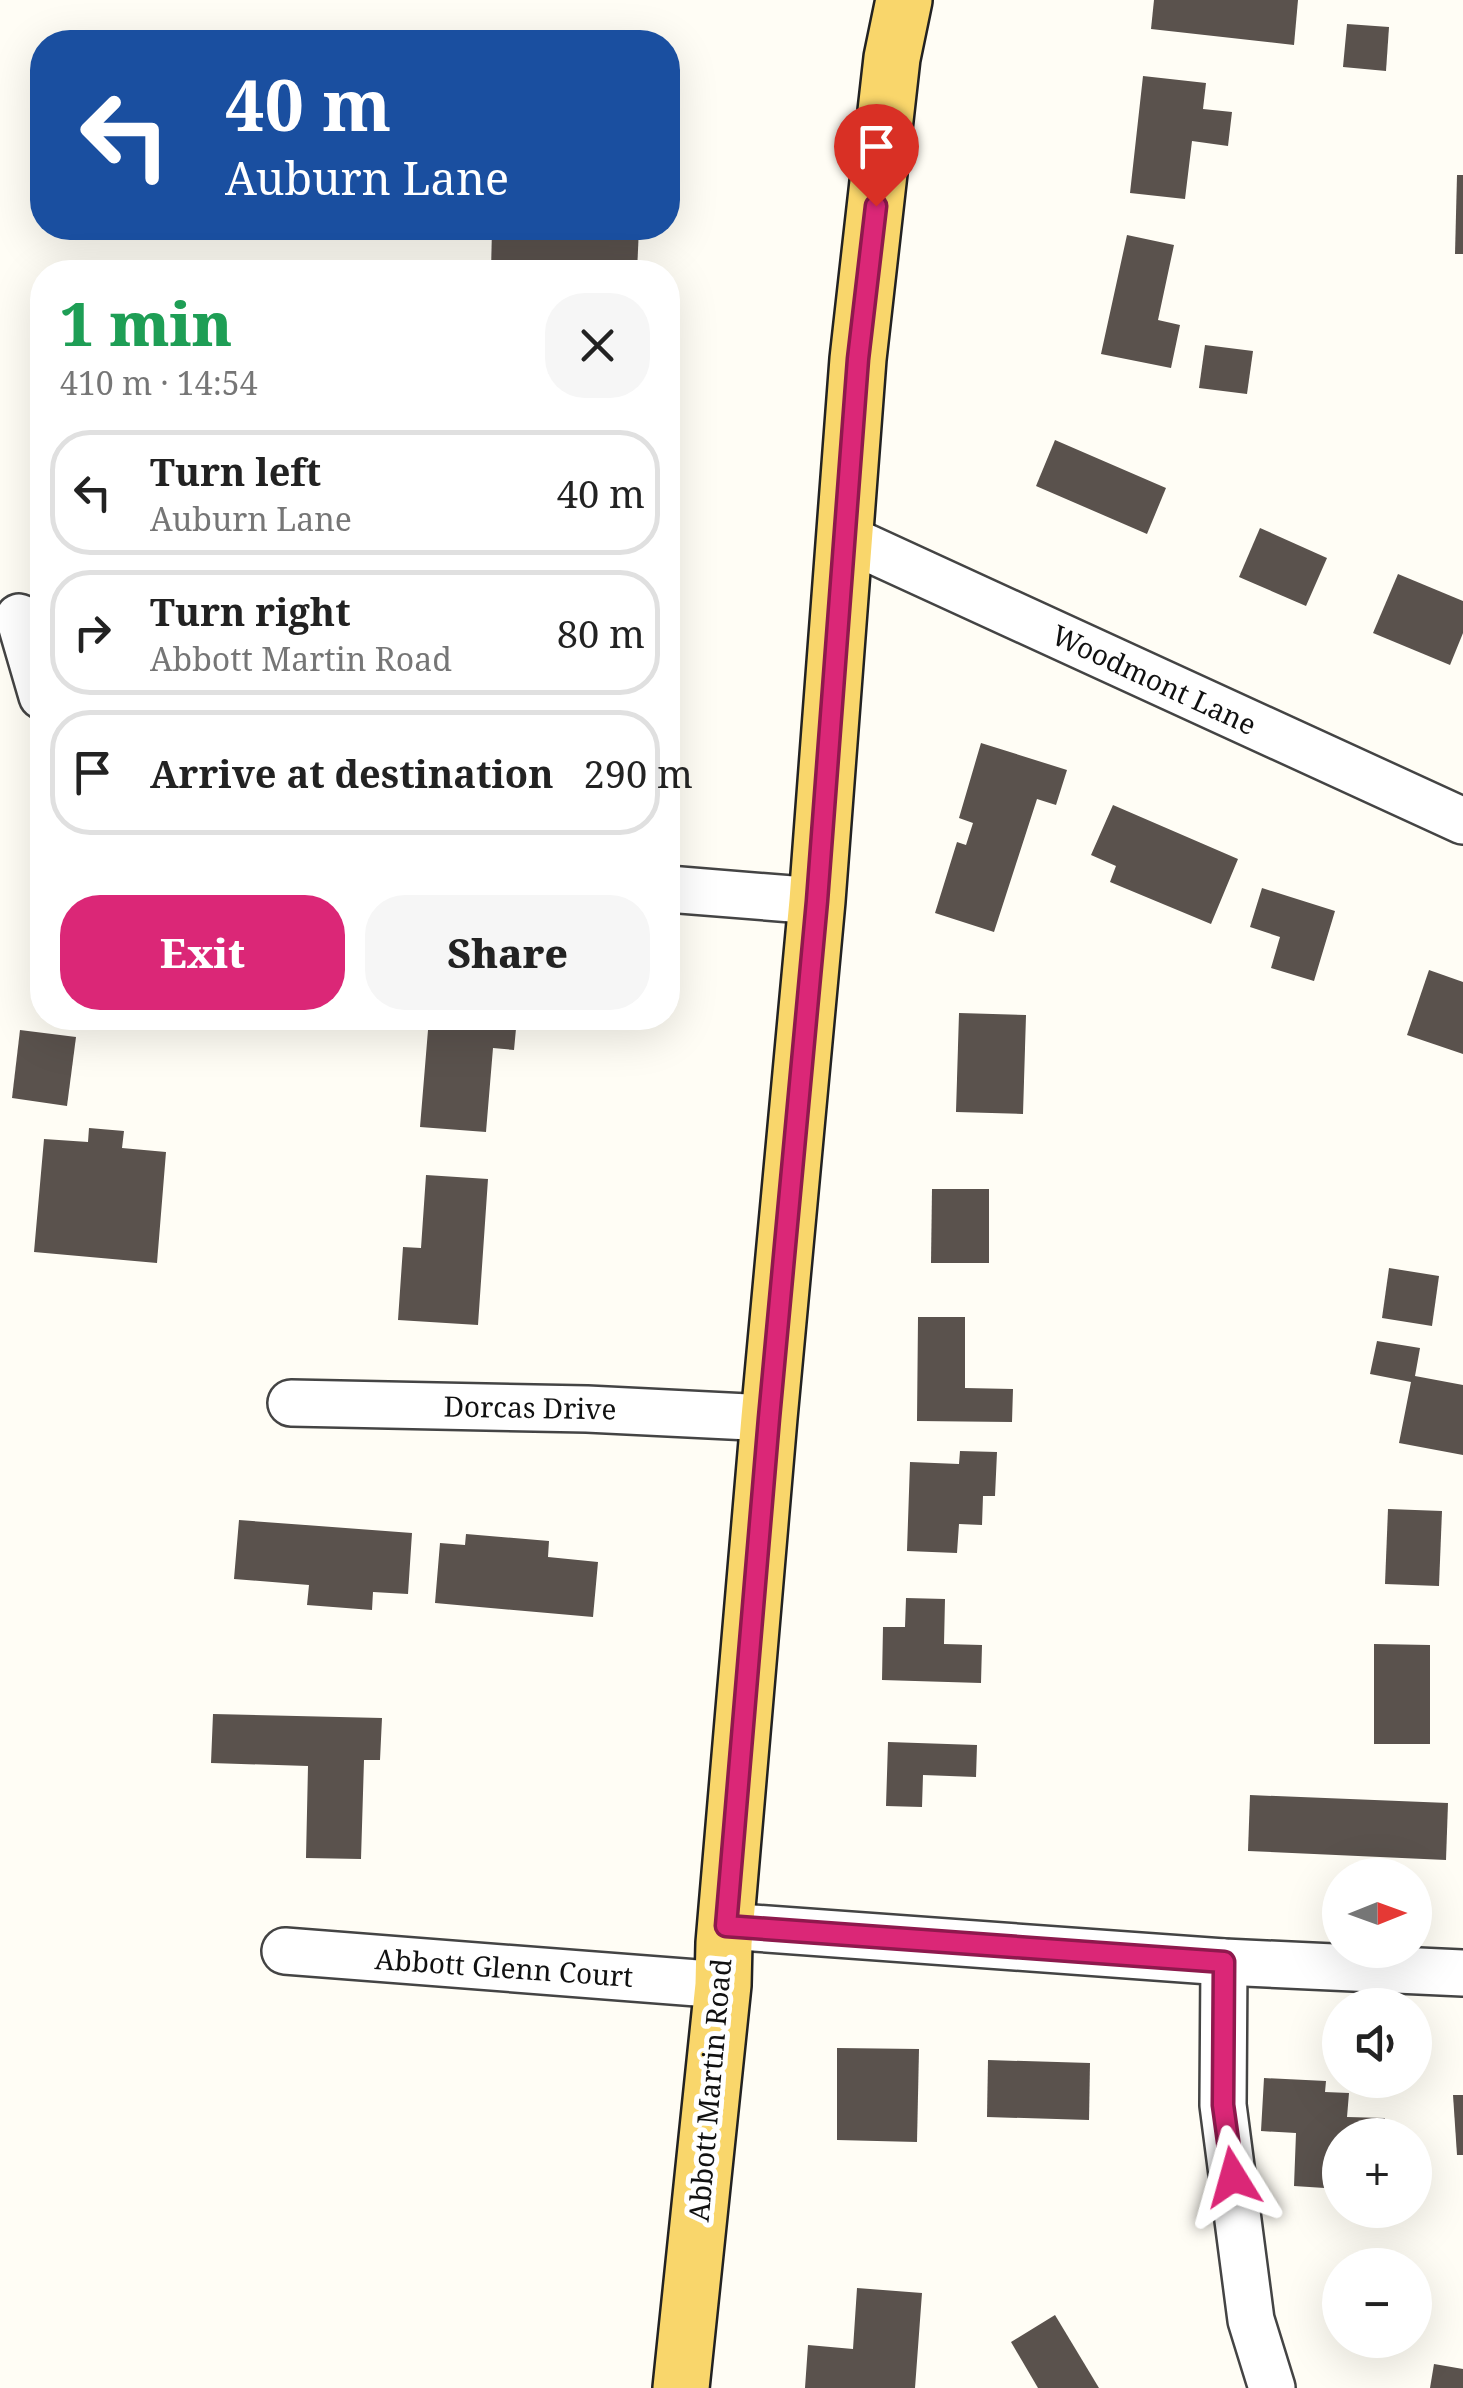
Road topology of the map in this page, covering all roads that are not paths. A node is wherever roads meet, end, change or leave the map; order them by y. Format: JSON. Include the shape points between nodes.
{"nodes":[{"id":1,"x":904,"y":0,"type":"edge"},
{"id":2,"x":846,"y":538,"type":"junction"},
{"id":3,"x":18,"y":617,"type":"dead end"},
{"id":4,"x":30,"y":656,"type":"edge"},
{"id":5,"x":1463,"y":821,"type":"edge"},
{"id":6,"x":680,"y":890,"type":"edge"},
{"id":7,"x":817,"y":901,"type":"junction"},
{"id":8,"x":290,"y":1404,"type":"dead end"},
{"id":9,"x":769,"y":1418,"type":"junction"},
{"id":10,"x":726,"y":1926,"type":"junction"},
{"id":11,"x":285,"y":1950,"type":"dead end"},
{"id":12,"x":1224,"y":1962,"type":"junction"},
{"id":13,"x":1463,"y":1973,"type":"edge"},
{"id":14,"x":723,"y":1985,"type":"junction"},
{"id":15,"x":681,"y":2388,"type":"edge"},
{"id":16,"x":1272,"y":2388,"type":"edge"}],
"edges":[{"from":1,"to":2,"type":"main road","name":"Abbott Martin Road","via":[[858,359]]},
{"from":2,"to":5,"type":"street","name":"Woodmont Lane"},
{"from":2,"to":7,"type":"main road","name":"Abbott Martin Road"},
{"from":3,"to":4,"type":"street"},
{"from":6,"to":7,"type":"street"},
{"from":7,"to":9,"type":"main road","name":"Abbott Martin Road"},
{"from":8,"to":9,"type":"street","name":"Dorcas Drive"},
{"from":9,"to":10,"type":"main road","name":"Abbott Martin Road"},
{"from":10,"to":12,"type":"street"},
{"from":10,"to":14,"type":"main road","name":"Abbott Martin Road"},
{"from":11,"to":14,"type":"street","name":"Abbott Glenn Court"},
{"from":12,"to":13,"type":"street"},
{"from":12,"to":16,"type":"street","via":[[1223,2105],[1251,2320]]},
{"from":14,"to":15,"type":"main road","name":"Abbott Martin Road"}]}
